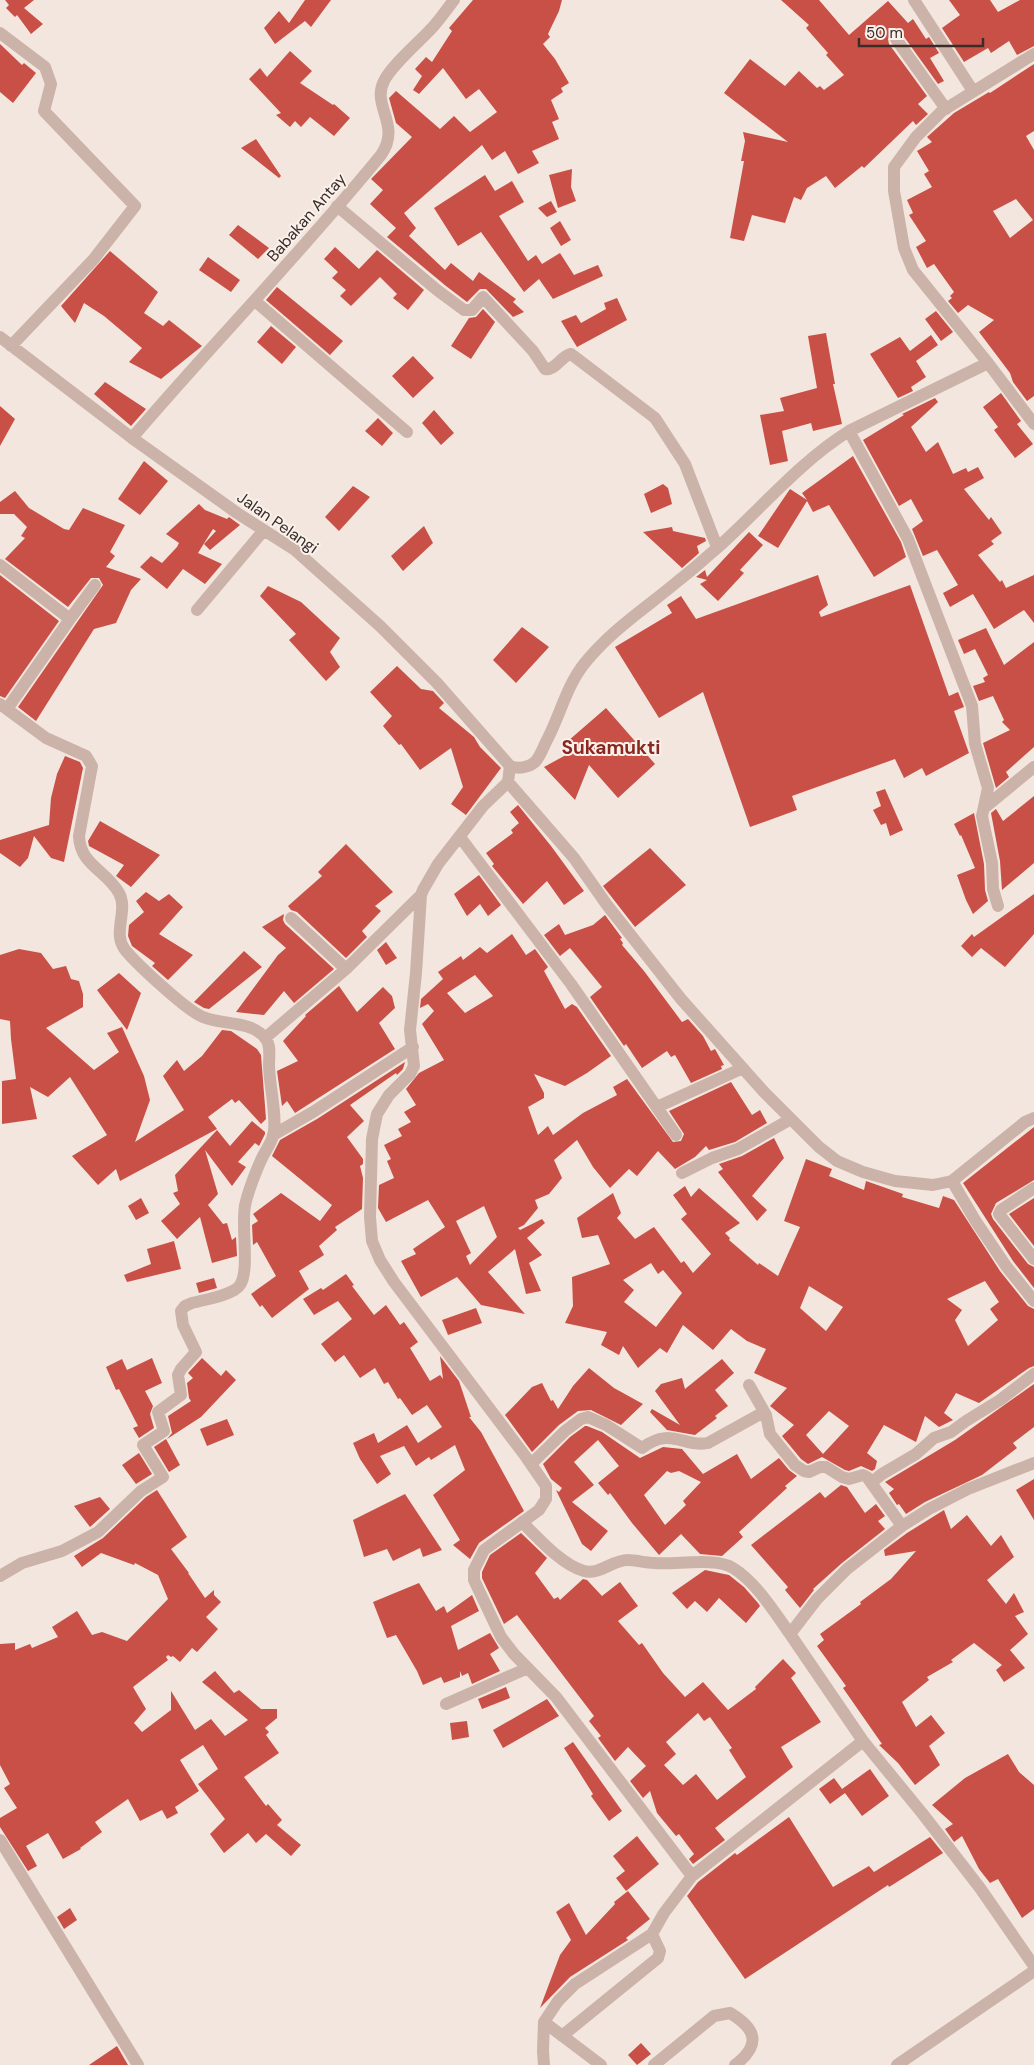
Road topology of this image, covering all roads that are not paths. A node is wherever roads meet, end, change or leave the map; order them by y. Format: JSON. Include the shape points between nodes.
{"nodes":[{"id":1,"x":454,"y":0,"type":"edge"},
{"id":2,"x":914,"y":0,"type":"edge"},
{"id":3,"x":0,"y":33,"type":"edge"},
{"id":4,"x":896,"y":39,"type":"dead end"},
{"id":5,"x":1034,"y":54,"type":"edge"},
{"id":6,"x":974,"y":91,"type":"junction"},
{"id":7,"x":946,"y":109,"type":"junction"},
{"id":8,"x":337,"y":206,"type":"junction"},
{"id":9,"x":255,"y":301,"type":"junction"},
{"id":10,"x":0,"y":337,"type":"edge"},
{"id":11,"x":11,"y":346,"type":"junction"},
{"id":12,"x":988,"y":363,"type":"junction"},
{"id":13,"x":1034,"y":424,"type":"edge"},
{"id":14,"x":849,"y":431,"type":"junction"},
{"id":15,"x":407,"y":432,"type":"dead end"},
{"id":16,"x":132,"y":438,"type":"junction"},
{"id":17,"x":264,"y":530,"type":"junction"},
{"id":18,"x":718,"y":547,"type":"junction"},
{"id":19,"x":0,"y":565,"type":"edge"},
{"id":20,"x":95,"y":585,"type":"dead end"},
{"id":21,"x":197,"y":610,"type":"dead end"},
{"id":22,"x":70,"y":619,"type":"junction"},
{"id":23,"x":3,"y":707,"type":"edge"},
{"id":24,"x":510,"y":766,"type":"junction"},
{"id":25,"x":1034,"y":768,"type":"edge"},
{"id":26,"x":508,"y":782,"type":"junction"},
{"id":27,"x":984,"y":808,"type":"junction"},
{"id":28,"x":460,"y":836,"type":"junction"},
{"id":29,"x":421,"y":895,"type":"junction"},
{"id":30,"x":998,"y":906,"type":"dead end"},
{"id":31,"x":291,"y":918,"type":"dead end"},
{"id":32,"x":346,"y":968,"type":"junction"},
{"id":33,"x":265,"y":1038,"type":"junction"},
{"id":34,"x":413,"y":1047,"type":"junction"},
{"id":35,"x":743,"y":1068,"type":"junction"},
{"id":36,"x":657,"y":1107,"type":"junction"},
{"id":37,"x":1034,"y":1118,"type":"edge"},
{"id":38,"x":791,"y":1119,"type":"junction"},
{"id":39,"x":273,"y":1135,"type":"junction"},
{"id":40,"x":676,"y":1135,"type":"dead end"},
{"id":41,"x":682,"y":1174,"type":"dead end"},
{"id":42,"x":952,"y":1181,"type":"junction"},
{"id":43,"x":1034,"y":1188,"type":"edge"},
{"id":44,"x":1034,"y":1259,"type":"edge"},
{"id":45,"x":1034,"y":1301,"type":"edge"},
{"id":46,"x":1034,"y":1374,"type":"edge"},
{"id":47,"x":749,"y":1385,"type":"dead end"},
{"id":48,"x":764,"y":1412,"type":"junction"},
{"id":49,"x":1034,"y":1462,"type":"edge"},
{"id":50,"x":531,"y":1464,"type":"junction"},
{"id":51,"x":872,"y":1482,"type":"junction"},
{"id":52,"x":522,"y":1522,"type":"junction"},
{"id":53,"x":902,"y":1526,"type":"junction"},
{"id":54,"x":0,"y":1576,"type":"edge"},
{"id":55,"x":790,"y":1634,"type":"junction"},
{"id":56,"x":528,"y":1668,"type":"junction"},
{"id":57,"x":446,"y":1704,"type":"dead end"},
{"id":58,"x":863,"y":1741,"type":"junction"},
{"id":59,"x":0,"y":1840,"type":"edge"},
{"id":60,"x":692,"y":1876,"type":"junction"},
{"id":61,"x":652,"y":1934,"type":"junction"},
{"id":62,"x":1034,"y":1966,"type":"edge"},
{"id":63,"x":1034,"y":1971,"type":"edge"},
{"id":64,"x":544,"y":2022,"type":"junction"},
{"id":65,"x":562,"y":2036,"type":"junction"},
{"id":66,"x":138,"y":2065,"type":"edge"},
{"id":67,"x":544,"y":2065,"type":"edge"},
{"id":68,"x":601,"y":2065,"type":"edge"},
{"id":69,"x":654,"y":2065,"type":"edge"},
{"id":70,"x":735,"y":2065,"type":"edge"},
{"id":71,"x":898,"y":2065,"type":"edge"}],
"edges":[{"from":1,"to":8,"type":"street","name":"Babakan Antay","via":[[384,81],[381,90],[388,128],[387,146]]},
{"from":2,"to":6,"type":"street"},
{"from":3,"to":11,"type":"street","via":[[44,67],[51,84],[44,111],[135,206],[93,260]]},
{"from":4,"to":7,"type":"street"},
{"from":5,"to":6,"type":"street"},
{"from":6,"to":7,"type":"street"},
{"from":7,"to":12,"type":"street","via":[[916,137],[894,167],[894,191],[904,248],[913,270]]},
{"from":8,"to":9,"type":"street","name":"Babakan Antay"},
{"from":8,"to":18,"type":"street","via":[[464,310],[472,310],[482,297],[534,351],[545,369],[552,368],[565,355],[571,354],[654,418],[685,464]]},
{"from":9,"to":15,"type":"street"},
{"from":9,"to":16,"type":"street","name":"Babakan Antay"},
{"from":10,"to":11,"type":"street","name":"Jalan Pelangi"},
{"from":11,"to":16,"type":"street","name":"Jalan Pelangi"},
{"from":12,"to":13,"type":"street"},
{"from":12,"to":14,"type":"street"},
{"from":14,"to":18,"type":"street","via":[[795,472]]},
{"from":14,"to":27,"type":"street","via":[[908,539],[972,706],[975,744],[988,788]]},
{"from":16,"to":17,"type":"street","name":"Jalan Pelangi"},
{"from":17,"to":21,"type":"street"},
{"from":17,"to":24,"type":"street","name":"Jalan Pelangi","via":[[295,550],[380,626],[437,683]]},
{"from":18,"to":24,"type":"street","via":[[606,640],[576,674],[536,760],[529,766]]},
{"from":19,"to":22,"type":"street"},
{"from":20,"to":22,"type":"street"},
{"from":22,"to":23,"type":"street"},
{"from":23,"to":33,"type":"street","via":[[46,738],[90,759],[92,766],[79,845],[88,861],[120,894],[119,934],[125,950],[195,1013],[254,1030]]},
{"from":24,"to":26,"type":"street"},
{"from":25,"to":27,"type":"street"},
{"from":26,"to":28,"type":"street","via":[[483,806]]},
{"from":26,"to":35,"type":"street","via":[[574,858],[681,999]]},
{"from":27,"to":30,"type":"street","via":[[982,816]]},
{"from":28,"to":29,"type":"street","via":[[438,864]]},
{"from":28,"to":36,"type":"street","via":[[571,984]]},
{"from":29,"to":32,"type":"street"},
{"from":29,"to":34,"type":"street","via":[[410,1030]]},
{"from":31,"to":32,"type":"street"},
{"from":32,"to":33,"type":"street"},
{"from":33,"to":39,"type":"street"},
{"from":34,"to":39,"type":"street"},
{"from":34,"to":50,"type":"street","via":[[412,1070],[384,1102],[374,1126],[372,1241],[394,1282]]},
{"from":35,"to":36,"type":"street"},
{"from":35,"to":38,"type":"street"},
{"from":36,"to":40,"type":"street"},
{"from":37,"to":42,"type":"street","via":[[1018,1127]]},
{"from":38,"to":41,"type":"street","via":[[738,1149]]},
{"from":38,"to":42,"type":"street","via":[[837,1161],[863,1172],[895,1181],[933,1185]]},
{"from":39,"to":54,"type":"street","via":[[245,1204],[241,1284],[235,1290],[192,1303],[181,1311],[183,1324],[196,1352],[178,1375],[181,1395],[158,1412],[164,1431],[144,1445],[164,1477],[141,1491],[98,1532],[62,1551],[22,1563]]},
{"from":42,"to":45,"type":"street","via":[[1006,1266]]},
{"from":43,"to":44,"type":"street","via":[[999,1214]]},
{"from":46,"to":51,"type":"street","via":[[952,1432],[934,1438],[916,1454]]},
{"from":47,"to":48,"type":"street"},
{"from":48,"to":50,"type":"street","via":[[708,1443],[668,1438],[642,1448],[588,1417],[565,1431]]},
{"from":48,"to":51,"type":"street","via":[[770,1434],[804,1472],[826,1467],[842,1477],[849,1479],[863,1475]]},
{"from":49,"to":53,"type":"street","via":[[968,1489]]},
{"from":50,"to":52,"type":"street","via":[[546,1486],[547,1493],[539,1510]]},
{"from":51,"to":53,"type":"street"},
{"from":52,"to":55,"type":"street","via":[[567,1563],[591,1572],[628,1560],[712,1563],[732,1568],[765,1600]]},
{"from":52,"to":56,"type":"street","via":[[484,1550],[474,1570],[474,1580],[501,1637]]},
{"from":53,"to":55,"type":"street","via":[[848,1569],[817,1599]]},
{"from":55,"to":58,"type":"street"},
{"from":56,"to":57,"type":"street"},
{"from":56,"to":60,"type":"street","via":[[556,1697]]},
{"from":58,"to":60,"type":"street"},
{"from":58,"to":62,"type":"street","via":[[980,1888]]},
{"from":59,"to":66,"type":"street"},
{"from":60,"to":61,"type":"street","via":[[664,1912]]},
{"from":61,"to":64,"type":"street","via":[[575,1984]]},
{"from":61,"to":65,"type":"street","via":[[660,1950],[658,1958]]},
{"from":63,"to":71,"type":"street"},
{"from":64,"to":65,"type":"street"},
{"from":64,"to":67,"type":"street"},
{"from":65,"to":68,"type":"street"},
{"from":69,"to":70,"type":"street","via":[[714,2016],[730,2013],[740,2018],[753,2034],[749,2052]]}]}
